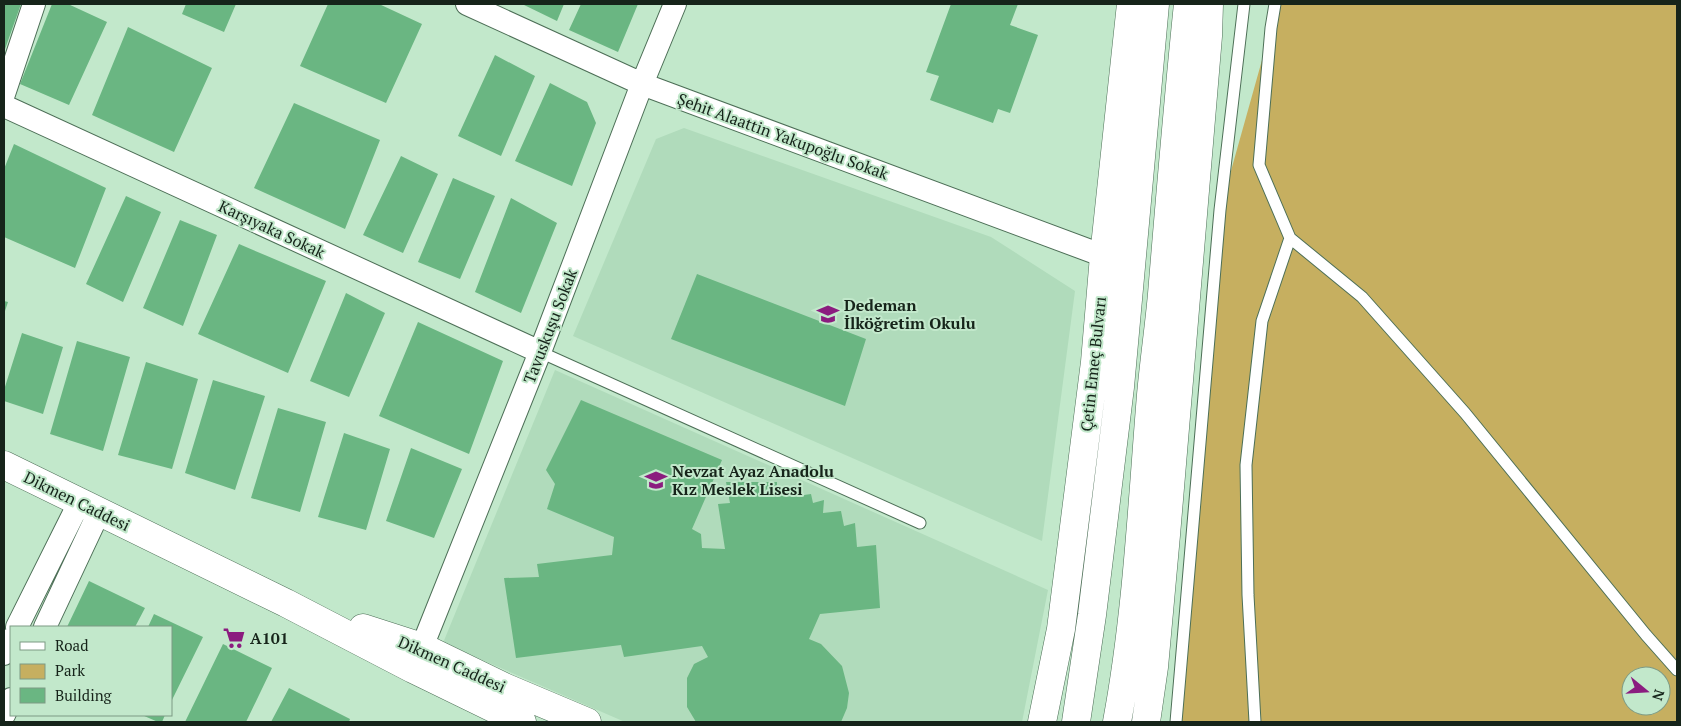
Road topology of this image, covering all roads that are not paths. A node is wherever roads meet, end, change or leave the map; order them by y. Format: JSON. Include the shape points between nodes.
{"nodes":[{"id":1,"x":34,"y":4,"type":"edge"},
{"id":2,"x":467,"y":4,"type":"edge"},
{"id":3,"x":675,"y":4,"type":"edge"},
{"id":4,"x":1131,"y":4,"type":"edge"},
{"id":5,"x":1155,"y":4,"type":"edge"},
{"id":6,"x":1188,"y":4,"type":"edge"},
{"id":7,"x":1209,"y":4,"type":"edge"},
{"id":8,"x":1244,"y":4,"type":"edge"},
{"id":9,"x":1275,"y":4,"type":"edge"},
{"id":10,"x":642,"y":84,"type":"junction"},
{"id":11,"x":4,"y":94,"type":"edge"},
{"id":12,"x":4,"y":106,"type":"edge"},
{"id":13,"x":1290,"y":238,"type":"junction"},
{"id":14,"x":1104,"y":256,"type":"junction"},
{"id":15,"x":540,"y":352,"type":"junction"},
{"id":16,"x":4,"y":465,"type":"edge"},
{"id":17,"x":89,"y":508,"type":"junction"},
{"id":18,"x":920,"y":523,"type":"dead end"},
{"id":19,"x":18,"y":626,"type":"edge"},
{"id":20,"x":45,"y":626,"type":"edge"},
{"id":21,"x":10,"y":641,"type":"edge"},
{"id":22,"x":4,"y":654,"type":"edge"},
{"id":23,"x":418,"y":658,"type":"junction"},
{"id":24,"x":1677,"y":670,"type":"edge"},
{"id":25,"x":10,"y":701,"type":"edge"},
{"id":26,"x":4,"y":715,"type":"edge"},
{"id":27,"x":522,"y":722,"type":"edge"},
{"id":28,"x":587,"y":722,"type":"edge"},
{"id":29,"x":1042,"y":722,"type":"edge"},
{"id":30,"x":1076,"y":722,"type":"edge"},
{"id":31,"x":1117,"y":722,"type":"edge"},
{"id":32,"x":1146,"y":722,"type":"edge"},
{"id":33,"x":1176,"y":722,"type":"edge"},
{"id":34,"x":1255,"y":722,"type":"edge"}],
"edges":[{"from":1,"to":11,"type":"street"},
{"from":2,"to":10,"type":"street","name":"Şehit Alaattin Yakupoğlu Sokak"},
{"from":3,"to":10,"type":"street","name":"Tavuskuşu Sokak"},
{"from":4,"to":14,"type":"main road","name":"Çetin Emeç Bulvarı"},
{"from":5,"to":30,"type":"main road","name":"Çetin Emeç Bulvarı","via":[[1120,387]]},
{"from":6,"to":31,"type":"main road","via":[[1139,547]]},
{"from":7,"to":32,"type":"main road","via":[[1166,535]]},
{"from":8,"to":33,"type":"lane","via":[[1220,210]]},
{"from":9,"to":13,"type":"lane","via":[[1259,165]]},
{"from":10,"to":14,"type":"street","name":"Şehit Alaattin Yakupoğlu Sokak"},
{"from":10,"to":15,"type":"street","name":"Tavuskuşu Sokak"},
{"from":12,"to":15,"type":"street","name":"Karşıyaka Sokak"},
{"from":13,"to":24,"type":"lane","via":[[1362,297],[1465,413]]},
{"from":13,"to":34,"type":"lane","via":[[1262,321],[1246,466],[1248,595]]},
{"from":14,"to":29,"type":"main road","name":"Çetin Emeç Bulvarı","via":[[1095,362],[1063,619]]},
{"from":15,"to":18,"type":"lane"},
{"from":15,"to":23,"type":"street","name":"Tavuskuşu Sokak"},
{"from":16,"to":17,"type":"main road","name":"Dikmen Caddesi"},
{"from":17,"to":19,"type":"street"},
{"from":17,"to":20,"type":"street"},
{"from":17,"to":23,"type":"main road","name":"Dikmen Caddesi","via":[[286,603]]},
{"from":21,"to":22,"type":"street"},
{"from":23,"to":27,"type":"main road","name":"Dikmen Caddesi"},
{"from":23,"to":28,"type":"main road","name":"Dikmen Caddesi","via":[[504,686]]},
{"from":25,"to":26,"type":"street"}]}
